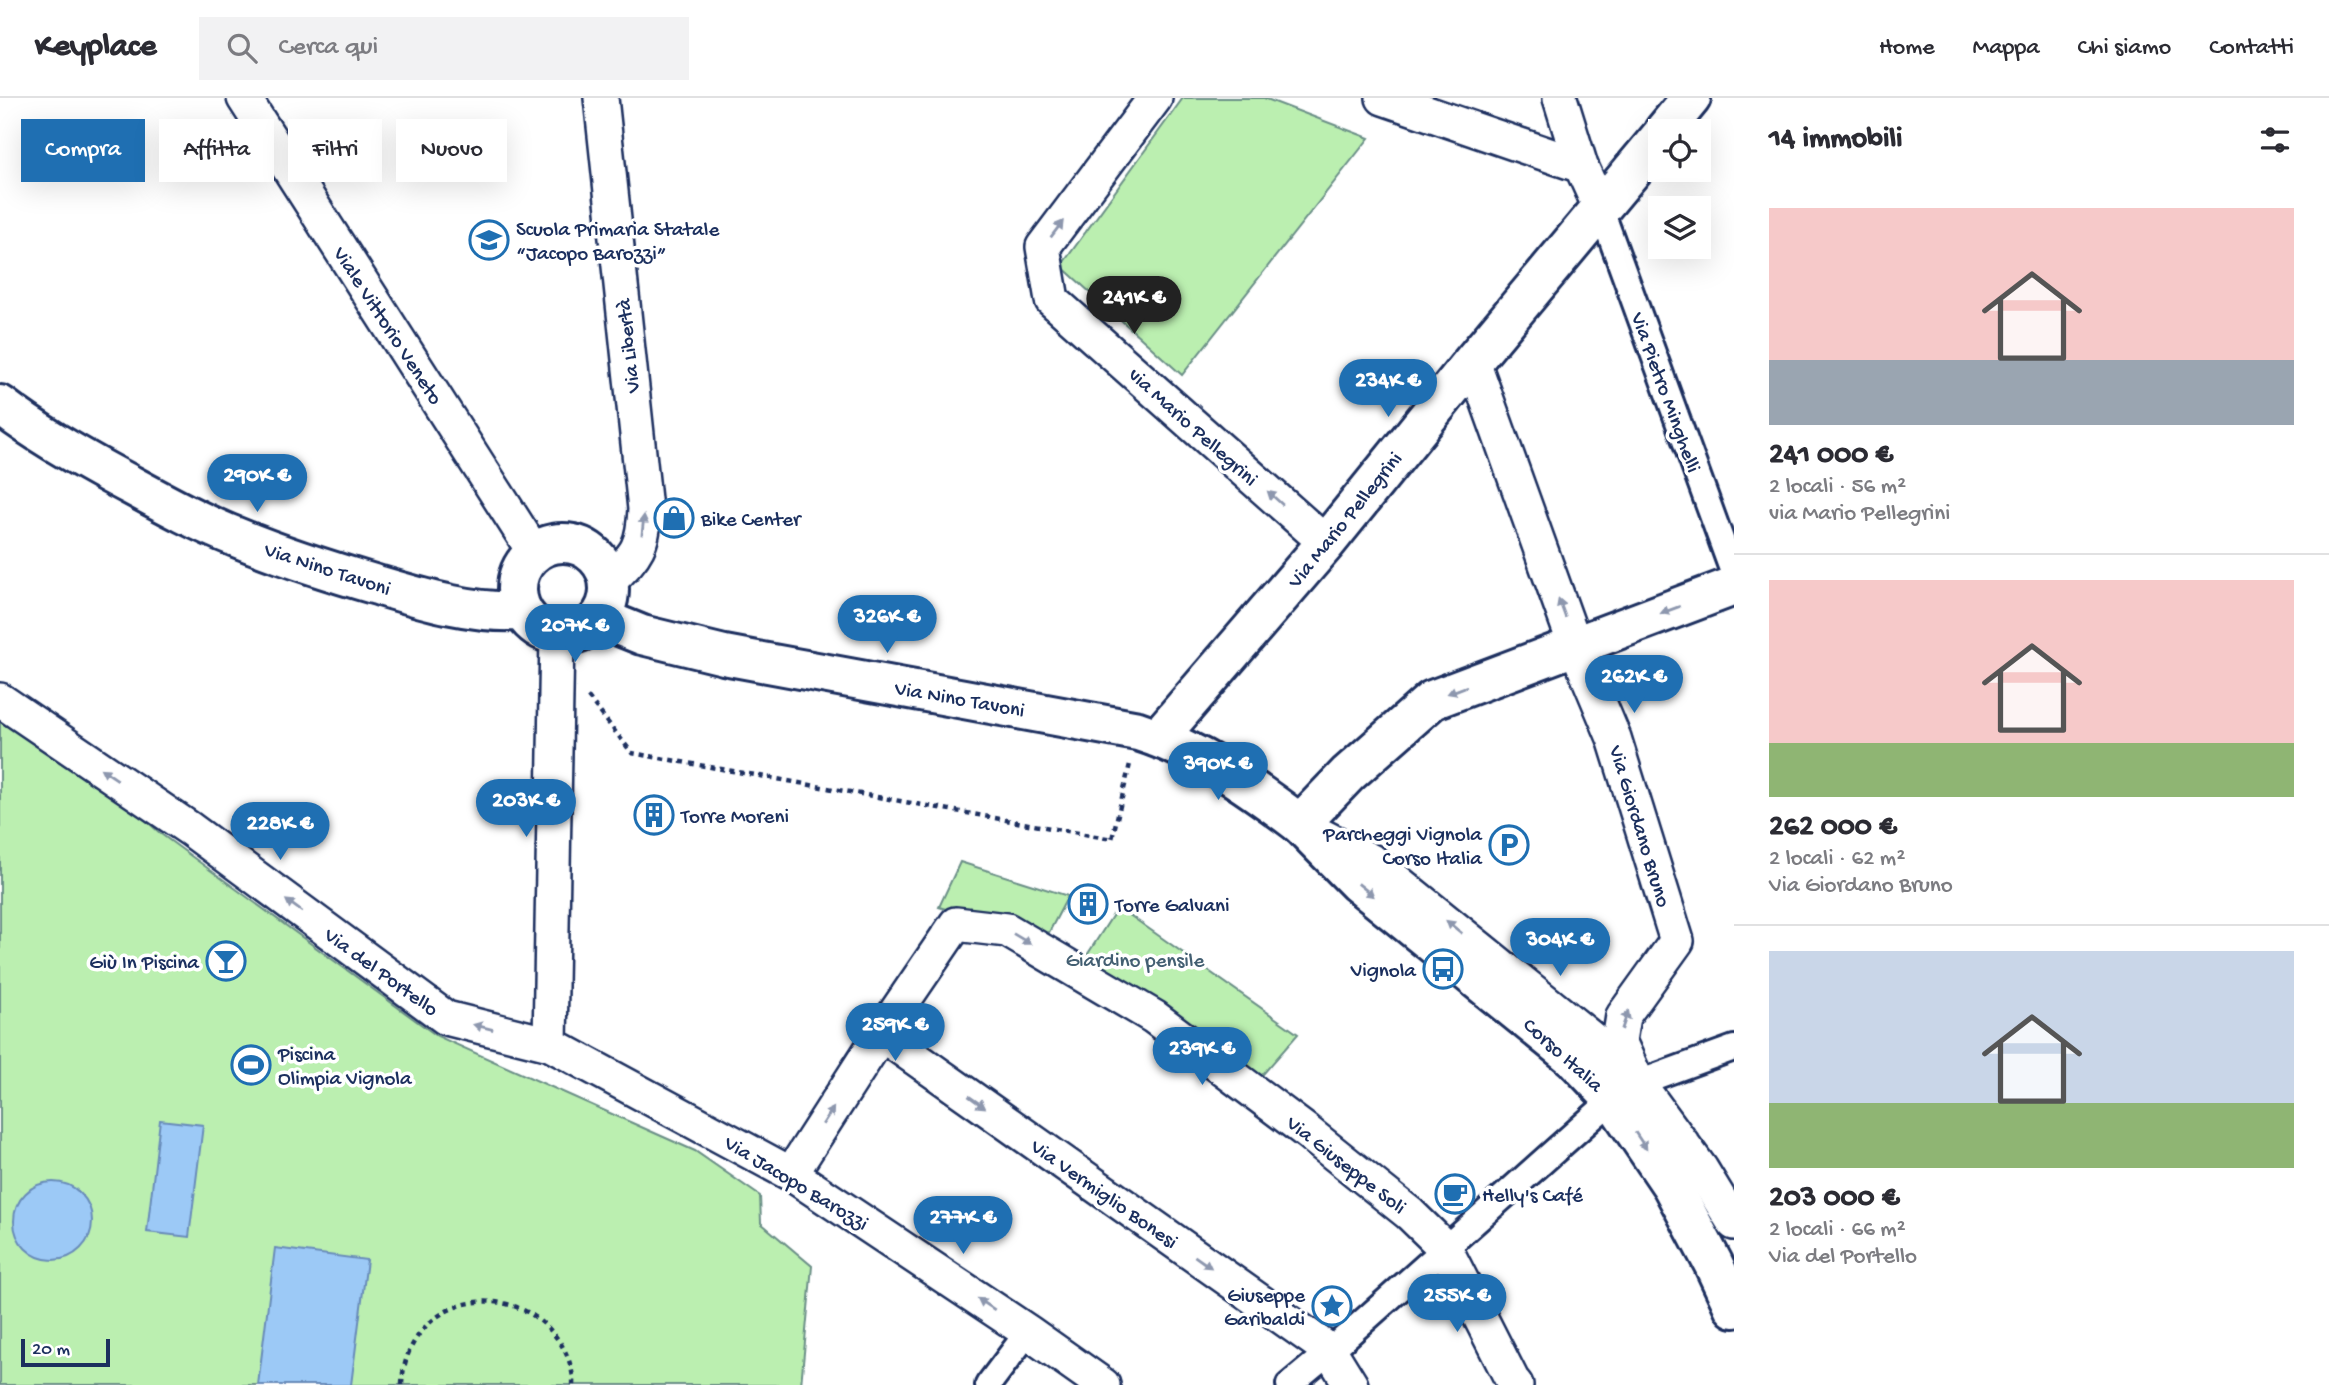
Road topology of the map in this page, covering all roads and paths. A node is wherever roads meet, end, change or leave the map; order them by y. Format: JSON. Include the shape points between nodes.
{"nodes":[{"id":1,"x":244,"y":98,"type":"edge"},
{"id":2,"x":601,"y":98,"type":"edge"},
{"id":3,"x":1154,"y":98,"type":"edge"},
{"id":4,"x":1383,"y":98,"type":"edge"},
{"id":5,"x":1560,"y":98,"type":"edge"},
{"id":6,"x":1691,"y":98,"type":"edge"},
{"id":7,"x":1674,"y":119,"type":"edge"},
{"id":8,"x":1648,"y":152,"type":"edge"},
{"id":9,"x":1581,"y":166,"type":"junction"},
{"id":10,"x":1601,"y":210,"type":"junction"},
{"id":11,"x":1473,"y":360,"type":"junction"},
{"id":12,"x":0,"y":405,"type":"edge"},
{"id":13,"x":1326,"y":543,"type":"junction"},
{"id":14,"x":534,"y":552,"type":"junction"},
{"id":15,"x":1734,"y":575,"type":"edge"},
{"id":16,"x":1734,"y":586,"type":"edge"},
{"id":17,"x":604,"y":600,"type":"junction"},
{"id":18,"x":522,"y":611,"type":"junction"},
{"id":19,"x":557,"y":635,"type":"junction"},
{"id":20,"x":1575,"y":645,"type":"junction"},
{"id":21,"x":556,"y":685,"type":"junction"},
{"id":22,"x":0,"y":700,"type":"edge"},
{"id":23,"x":1148,"y":734,"type":"junction"},
{"id":24,"x":1300,"y":824,"type":"junction"},
{"id":25,"x":881,"y":1034,"type":"junction"},
{"id":26,"x":550,"y":1044,"type":"junction"},
{"id":27,"x":1734,"y":1048,"type":"edge"},
{"id":28,"x":1626,"y":1091,"type":"junction"},
{"id":29,"x":791,"y":1174,"type":"junction"},
{"id":30,"x":1734,"y":1223,"type":"edge"},
{"id":31,"x":1445,"y":1248,"type":"junction"},
{"id":32,"x":1734,"y":1308,"type":"edge"},
{"id":33,"x":1028,"y":1332,"type":"junction"},
{"id":34,"x":1330,"y":1351,"type":"junction"},
{"id":35,"x":402,"y":1385,"type":"edge"},
{"id":36,"x":573,"y":1385,"type":"edge"},
{"id":37,"x":988,"y":1385,"type":"edge"},
{"id":38,"x":1103,"y":1385,"type":"edge"},
{"id":39,"x":1289,"y":1385,"type":"edge"},
{"id":40,"x":1350,"y":1385,"type":"edge"},
{"id":41,"x":1516,"y":1385,"type":"edge"}],
"edges":[{"from":1,"to":14,"type":"street","name":"Viale Vittorio Veneto"},
{"from":17,"to":2,"type":"street","name":"Via Libertà","one_way":true,"via":[[640,546],[645,509]]},
{"from":13,"to":3,"type":"street","name":"via Mario Pellegrini","one_way":true,"via":[[1052,300],[1043,247]]},
{"from":4,"to":9,"type":"street"},
{"from":5,"to":9,"type":"street"},
{"from":6,"to":7,"type":"main road"},
{"from":8,"to":10,"type":"main road","name":"Via Mario Pellegrini"},
{"from":9,"to":10,"type":"street"},
{"from":10,"to":11,"type":"main road","name":"Via Mario Pellegrini"},
{"from":10,"to":15,"type":"street","name":"Via Pietro Minghelli"},
{"from":11,"to":13,"type":"main road","name":"Via Mario Pellegrini"},
{"from":20,"to":11,"type":"street","name":"Via Giordano Bruno","one_way":true},
{"from":12,"to":18,"type":"main road","name":"Via Nino Tavoni","via":[[84,460],[234,537],[411,595],[489,611]]},
{"from":13,"to":23,"type":"main road","name":"Via Mario Pellegrini"},
{"from":14,"to":17,"type":"main road","via":[[556,543],[591,551],[599,560]]},
{"from":14,"to":18,"type":"main road","via":[[517,579]]},
{"from":16,"to":20,"type":"main road","one_way":true},
{"from":17,"to":19,"type":"main road","via":[[580,632]]},
{"from":17,"to":23,"type":"main road","name":"Via Nino Tavoni","via":[[642,635],[724,655]]},
{"from":18,"to":19,"type":"main road","via":[[543,631]]},
{"from":19,"to":21,"type":"street"},
{"from":20,"to":24,"type":"main road","one_way":true,"via":[[1432,700],[1348,774]]},
{"from":28,"to":20,"type":"street","name":"Via Giordano Bruno","one_way":true,"via":[[1619,1041],[1623,1016],[1677,941],[1614,738]]},
{"from":21,"to":23,"type":"path","via":[[582,690],[632,753],[1112,839]]},
{"from":21,"to":26,"type":"street"},
{"from":26,"to":22,"type":"street","name":"Via del Portello","one_way":true,"via":[[446,1018],[190,829]]},
{"from":23,"to":24,"type":"main road","name":"Corso Italia","via":[[1214,763]]},
{"from":24,"to":28,"type":"main road","name":"Corso Italia","via":[[1358,883],[1574,1059]]},
{"from":29,"to":25,"type":"street","one_way":true},
{"from":25,"to":31,"type":"street","name":"Via Giuseppe Soli","one_way":true,"via":[[956,924],[1007,930],[1154,1017],[1306,1131]]},
{"from":25,"to":34,"type":"street","name":"Via Vermiglio Bonesi","one_way":true},
{"from":26,"to":29,"type":"street","name":"Via Jacopo Barozzi"},
{"from":27,"to":28,"type":"street"},
{"from":28,"to":30,"type":"street","name":"Corso Italia","via":[[1702,1169]]},
{"from":28,"to":31,"type":"street"},
{"from":28,"to":32,"type":"main road","name":"Corso Italia","one_way":true},
{"from":33,"to":29,"type":"street","name":"Via Jacopo Barozzi","one_way":true},
{"from":31,"to":34,"type":"street"},
{"from":31,"to":41,"type":"street"},
{"from":33,"to":37,"type":"street"},
{"from":33,"to":38,"type":"street","name":"Via Jacopo Barozzi"},
{"from":34,"to":39,"type":"street"},
{"from":34,"to":40,"type":"street"},
{"from":35,"to":36,"type":"path","via":[[412,1345],[427,1325],[447,1310],[474,1301],[503,1302],[529,1311],[551,1329],[566,1352]]}]}
